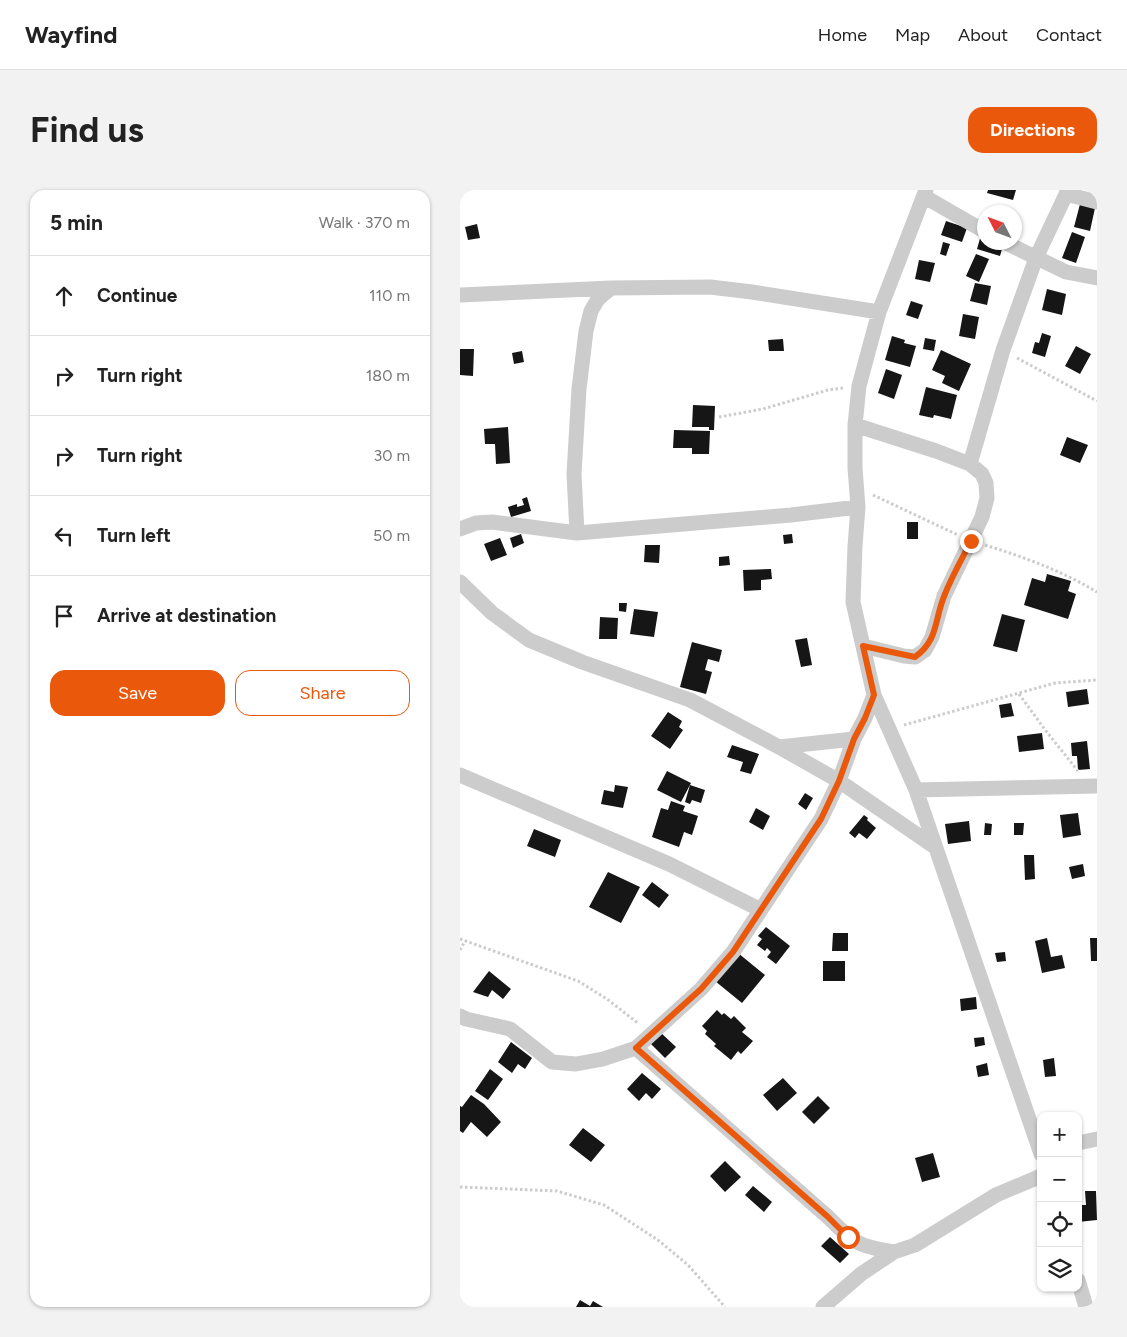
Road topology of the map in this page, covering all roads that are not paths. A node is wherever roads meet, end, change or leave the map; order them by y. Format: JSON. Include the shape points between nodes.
{"nodes":[{"id":1,"x":1067,"y":192,"type":"edge"},
{"id":2,"x":926,"y":193,"type":"edge"},
{"id":3,"x":1097,"y":202,"type":"edge"},
{"id":4,"x":977,"y":226,"type":"edge"},
{"id":5,"x":1020,"y":250,"type":"edge"},
{"id":6,"x":1036,"y":258,"type":"junction"},
{"id":7,"x":1097,"y":278,"type":"edge"},
{"id":8,"x":611,"y":288,"type":"junction"},
{"id":9,"x":460,"y":295,"type":"edge"},
{"id":10,"x":879,"y":312,"type":"junction"},
{"id":11,"x":855,"y":425,"type":"junction"},
{"id":12,"x":970,"y":464,"type":"junction"},
{"id":13,"x":858,"y":507,"type":"junction"},
{"id":14,"x":460,"y":529,"type":"edge"},
{"id":15,"x":577,"y":533,"type":"junction"},
{"id":16,"x":460,"y":582,"type":"edge"},
{"id":17,"x":863,"y":646,"type":"junction"},
{"id":18,"x":874,"y":695,"type":"junction"},
{"id":19,"x":854,"y":739,"type":"junction"},
{"id":20,"x":779,"y":747,"type":"junction"},
{"id":21,"x":460,"y":775,"type":"edge"},
{"id":22,"x":839,"y":781,"type":"junction"},
{"id":23,"x":1094,"y":786,"type":"edge"},
{"id":24,"x":916,"y":790,"type":"junction"},
{"id":25,"x":935,"y":847,"type":"junction"},
{"id":26,"x":760,"y":910,"type":"junction"},
{"id":27,"x":460,"y":1016,"type":"edge"},
{"id":28,"x":636,"y":1048,"type":"junction"},
{"id":29,"x":1097,"y":1139,"type":"edge"},
{"id":30,"x":1037,"y":1142,"type":"edge"},
{"id":31,"x":1082,"y":1142,"type":"edge"},
{"id":32,"x":1037,"y":1178,"type":"edge"},
{"id":33,"x":894,"y":1252,"type":"junction"},
{"id":34,"x":1082,"y":1292,"type":"edge"},
{"id":35,"x":823,"y":1307,"type":"edge"},
{"id":36,"x":1086,"y":1307,"type":"edge"}],
"edges":[{"from":1,"to":3,"type":"street"},
{"from":1,"to":6,"type":"street"},
{"from":2,"to":4,"type":"street"},
{"from":2,"to":10,"type":"street"},
{"from":5,"to":6,"type":"street"},
{"from":6,"to":7,"type":"street","via":[[1066,272]]},
{"from":6,"to":12,"type":"street","via":[[1003,350]]},
{"from":8,"to":9,"type":"street"},
{"from":8,"to":10,"type":"street","via":[[710,287]]},
{"from":8,"to":15,"type":"street","via":[[598,299],[591,311],[586,331],[574,474]]},
{"from":10,"to":11,"type":"street","via":[[859,386]]},
{"from":11,"to":12,"type":"street"},
{"from":11,"to":13,"type":"street"},
{"from":12,"to":17,"type":"street","via":[[982,474],[987,498],[982,517],[944,596],[926,650],[915,657]]},
{"from":13,"to":15,"type":"street"},
{"from":13,"to":17,"type":"street","via":[[854,602]]},
{"from":14,"to":15,"type":"street","via":[[492,522]]},
{"from":16,"to":20,"type":"street","via":[[492,613],[529,640],[690,700]]},
{"from":17,"to":18,"type":"street"},
{"from":18,"to":19,"type":"street"},
{"from":18,"to":24,"type":"street"},
{"from":19,"to":20,"type":"street"},
{"from":19,"to":22,"type":"street"},
{"from":20,"to":22,"type":"street"},
{"from":21,"to":26,"type":"street","via":[[668,864]]},
{"from":22,"to":25,"type":"street"},
{"from":22,"to":26,"type":"street","via":[[821,819]]},
{"from":23,"to":24,"type":"street"},
{"from":24,"to":25,"type":"street"},
{"from":25,"to":30,"type":"street"},
{"from":26,"to":28,"type":"street","via":[[733,952],[708,982]]},
{"from":27,"to":28,"type":"street","via":[[510,1029],[552,1062],[576,1064]]},
{"from":28,"to":33,"type":"street","via":[[848,1237],[860,1245]]},
{"from":29,"to":31,"type":"street"},
{"from":32,"to":33,"type":"street","via":[[996,1195],[914,1245]]},
{"from":33,"to":35,"type":"street","via":[[861,1274]]},
{"from":34,"to":36,"type":"street"}]}
